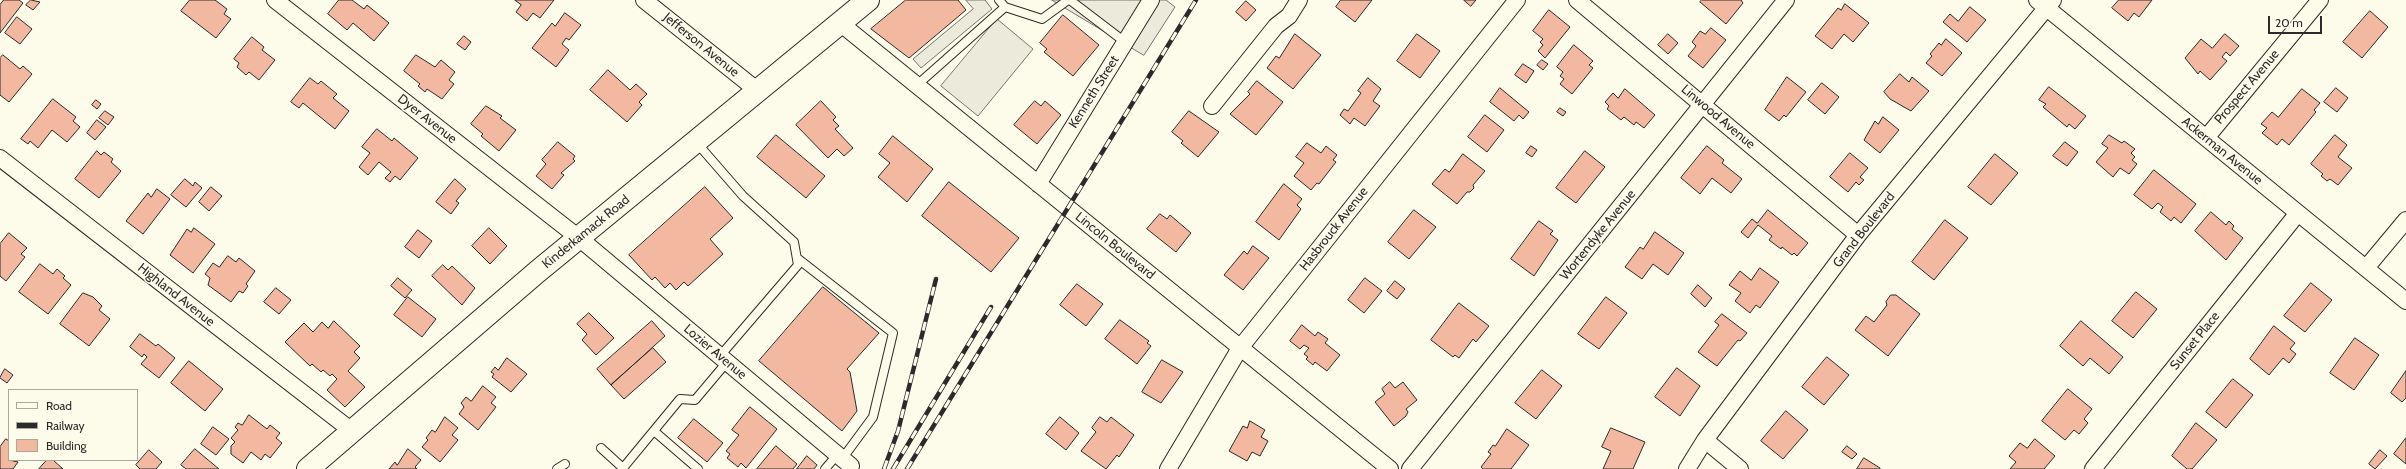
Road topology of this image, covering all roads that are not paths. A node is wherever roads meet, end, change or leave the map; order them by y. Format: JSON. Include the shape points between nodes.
{"nodes":[{"id":1,"x":275,"y":0,"type":"edge"},
{"id":2,"x":644,"y":0,"type":"edge"},
{"id":3,"x":868,"y":0,"type":"edge"},
{"id":4,"x":1069,"y":0,"type":"edge"},
{"id":5,"x":1151,"y":0,"type":"edge"},
{"id":6,"x":1299,"y":0,"type":"edge"},
{"id":7,"x":1517,"y":0,"type":"edge"},
{"id":8,"x":1577,"y":0,"type":"edge"},
{"id":9,"x":1786,"y":0,"type":"edge"},
{"id":10,"x":2320,"y":0,"type":"edge"},
{"id":11,"x":1002,"y":3,"type":"edge"},
{"id":12,"x":2046,"y":3,"type":"edge"},
{"id":13,"x":840,"y":23,"type":"junction"},
{"id":14,"x":1125,"y":42,"type":"junction"},
{"id":15,"x":917,"y":85,"type":"junction"},
{"id":16,"x":758,"y":91,"type":"junction"},
{"id":17,"x":1702,"y":104,"type":"junction"},
{"id":18,"x":1212,"y":106,"type":"dead end"},
{"id":19,"x":2206,"y":138,"type":"junction"},
{"id":20,"x":696,"y":142,"type":"junction"},
{"id":21,"x":0,"y":158,"type":"edge"},
{"id":22,"x":1038,"y":184,"type":"junction"},
{"id":23,"x":2298,"y":213,"type":"junction"},
{"id":24,"x":2406,"y":220,"type":"edge"},
{"id":25,"x":1858,"y":235,"type":"junction"},
{"id":26,"x":579,"y":238,"type":"junction"},
{"id":27,"x":797,"y":258,"type":"junction"},
{"id":28,"x":2366,"y":268,"type":"junction"},
{"id":29,"x":2406,"y":301,"type":"edge"},
{"id":30,"x":1240,"y":348,"type":"junction"},
{"id":31,"x":724,"y":359,"type":"junction"},
{"id":32,"x":352,"y":431,"type":"junction"},
{"id":33,"x":654,"y":431,"type":"junction"},
{"id":34,"x":1705,"y":440,"type":"junction"},
{"id":35,"x":601,"y":448,"type":"dead end"},
{"id":36,"x":844,"y":460,"type":"junction"},
{"id":37,"x":565,"y":464,"type":"dead end"},
{"id":38,"x":308,"y":469,"type":"edge"},
{"id":39,"x":557,"y":469,"type":"edge"},
{"id":40,"x":623,"y":469,"type":"edge"},
{"id":41,"x":698,"y":469,"type":"edge"},
{"id":42,"x":826,"y":469,"type":"edge"},
{"id":43,"x":1168,"y":469,"type":"edge"},
{"id":44,"x":1390,"y":469,"type":"edge"},
{"id":45,"x":1410,"y":469,"type":"edge"},
{"id":46,"x":1687,"y":469,"type":"edge"},
{"id":47,"x":1740,"y":469,"type":"edge"},
{"id":48,"x":2093,"y":469,"type":"edge"}],
"edges":[{"from":1,"to":26,"type":"street","name":"Dyer Avenue"},
{"from":2,"to":16,"type":"street","name":"Jefferson Avenue"},
{"from":3,"to":13,"type":"main road","name":"Kinderkamack Road"},
{"from":4,"to":11,"type":"lane","via":[[1042,19]]},
{"from":4,"to":14,"type":"lane"},
{"from":5,"to":14,"type":"street","name":"Kenneth Street"},
{"from":6,"to":18,"type":"street","via":[[1289,16],[1276,26]]},
{"from":7,"to":30,"type":"street","name":"Hasbrouck Avenue"},
{"from":8,"to":17,"type":"street","name":"Linwood Avenue"},
{"from":9,"to":17,"type":"street","name":"Wortendyke Avenue"},
{"from":10,"to":19,"type":"street","name":"Prospect Avenue"},
{"from":11,"to":15,"type":"lane"},
{"from":12,"to":19,"type":"street","name":"Ackerman Avenue"},
{"from":12,"to":25,"type":"street","name":"Grand Boulevard"},
{"from":13,"to":15,"type":"street","name":"Lincoln Boulevard"},
{"from":13,"to":16,"type":"main road","name":"Kinderkamack Road"},
{"from":14,"to":22,"type":"street","name":"Kenneth Street"},
{"from":15,"to":22,"type":"street","name":"Lincoln Boulevard"},
{"from":16,"to":20,"type":"main road","name":"Kinderkamack Road"},
{"from":17,"to":25,"type":"street","name":"Linwood Avenue"},
{"from":17,"to":45,"type":"street","name":"Wortendyke Avenue"},
{"from":19,"to":23,"type":"street","name":"Ackerman Avenue"},
{"from":20,"to":26,"type":"main road","name":"Kinderkamack Road"},
{"from":20,"to":27,"type":"lane","via":[[743,196],[794,242]]},
{"from":21,"to":32,"type":"street","name":"Highland Avenue"},
{"from":22,"to":30,"type":"street","name":"Lincoln Boulevard"},
{"from":23,"to":28,"type":"street","name":"Ackerman Avenue"},
{"from":23,"to":48,"type":"street","name":"Sunset Place"},
{"from":24,"to":28,"type":"street"},
{"from":25,"to":34,"type":"street","name":"Grand Boulevard"},
{"from":26,"to":31,"type":"street","name":"Lozier Avenue"},
{"from":26,"to":32,"type":"main road","name":"Kinderkamack Road"},
{"from":27,"to":31,"type":"lane","via":[[798,266]]},
{"from":27,"to":36,"type":"lane","via":[[892,333],[873,417]]},
{"from":28,"to":29,"type":"street","name":"Ackerman Avenue"},
{"from":30,"to":43,"type":"street","name":"Hasbrouck Avenue"},
{"from":30,"to":44,"type":"street","name":"Lincoln Boulevard"},
{"from":31,"to":33,"type":"lane","via":[[695,400],[680,399]]},
{"from":31,"to":36,"type":"street","name":"Lozier Avenue"},
{"from":32,"to":38,"type":"main road","name":"Kinderkamack Road"},
{"from":33,"to":40,"type":"lane"},
{"from":33,"to":41,"type":"lane"},
{"from":34,"to":46,"type":"street","name":"Grand Boulevard"},
{"from":34,"to":47,"type":"street"},
{"from":35,"to":40,"type":"lane"},
{"from":36,"to":42,"type":"lane"},
{"from":37,"to":39,"type":"lane"}]}
